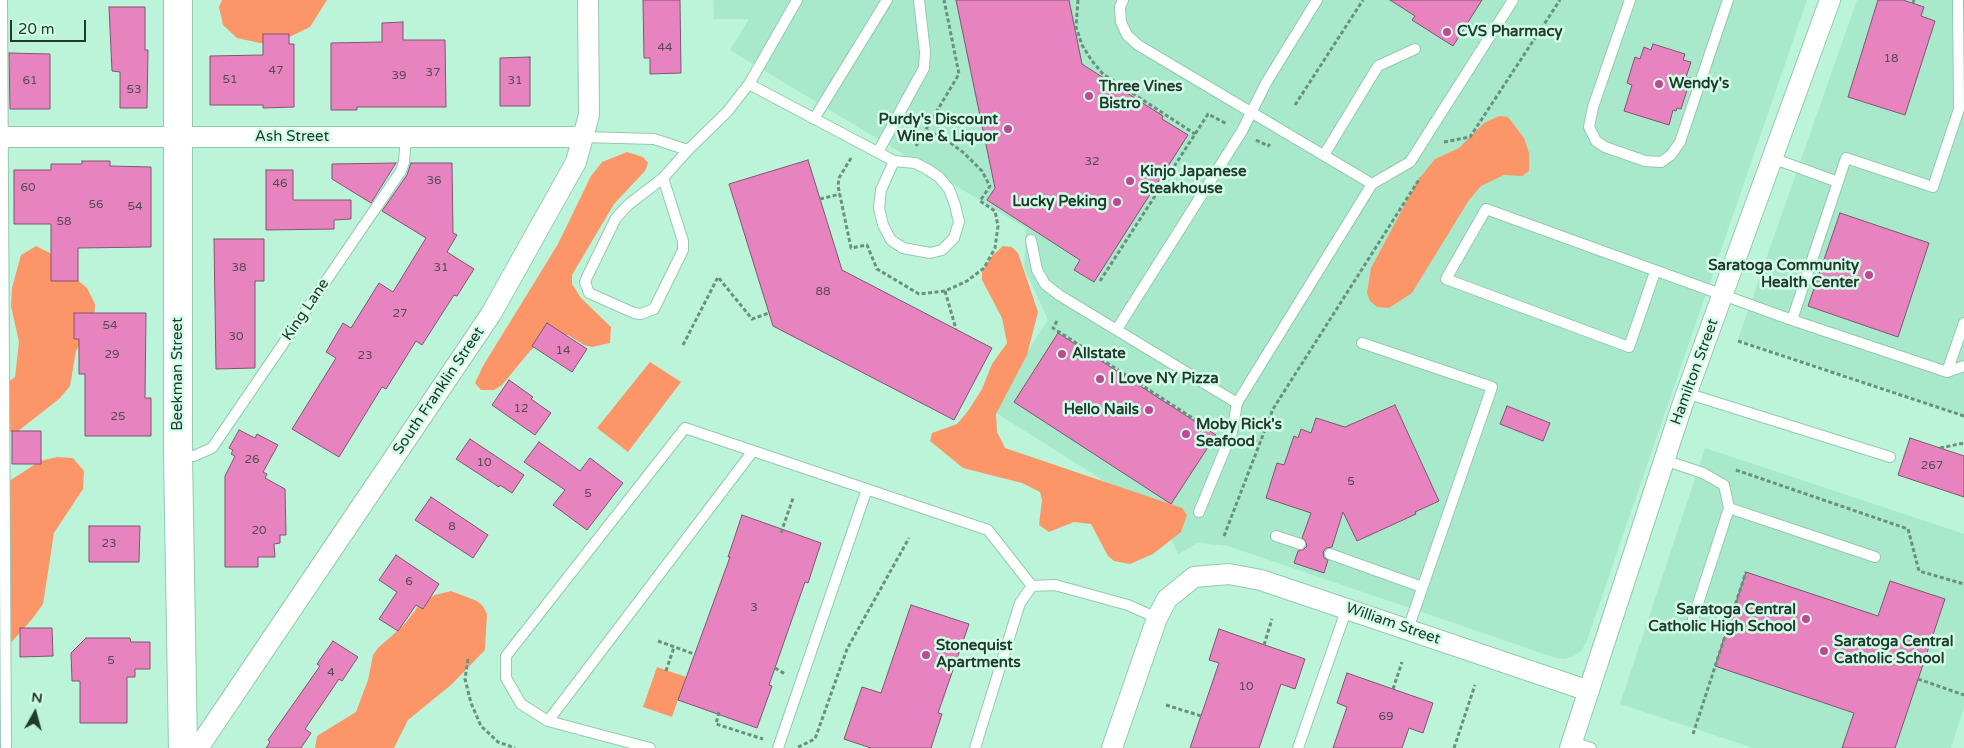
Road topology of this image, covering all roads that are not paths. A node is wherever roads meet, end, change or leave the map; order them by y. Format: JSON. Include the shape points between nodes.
{"nodes":[{"id":1,"x":2,"y":0,"type":"edge"},
{"id":2,"x":178,"y":0,"type":"edge"},
{"id":3,"x":588,"y":0,"type":"edge"},
{"id":4,"x":798,"y":0,"type":"edge"},
{"id":5,"x":887,"y":0,"type":"edge"},
{"id":6,"x":919,"y":0,"type":"edge"},
{"id":7,"x":1123,"y":0,"type":"edge"},
{"id":8,"x":1317,"y":0,"type":"edge"},
{"id":9,"x":1512,"y":0,"type":"edge"},
{"id":10,"x":1630,"y":0,"type":"edge"},
{"id":11,"x":1728,"y":0,"type":"edge"},
{"id":12,"x":1830,"y":0,"type":"edge"},
{"id":13,"x":1958,"y":0,"type":"edge"},
{"id":14,"x":1415,"y":49,"type":"dead end"},
{"id":15,"x":749,"y":84,"type":"junction"},
{"id":16,"x":1252,"y":112,"type":"junction"},
{"id":17,"x":814,"y":119,"type":"junction"},
{"id":18,"x":406,"y":136,"type":"junction"},
{"id":19,"x":1,"y":137,"type":"edge"},
{"id":20,"x":584,"y":137,"type":"junction"},
{"id":21,"x":178,"y":138,"type":"junction"},
{"id":22,"x":688,"y":150,"type":"junction"},
{"id":23,"x":878,"y":152,"type":"junction"},
{"id":24,"x":1324,"y":155,"type":"junction"},
{"id":25,"x":1772,"y":158,"type":"junction"},
{"id":26,"x":894,"y":161,"type":"junction"},
{"id":27,"x":663,"y":178,"type":"junction"},
{"id":28,"x":1838,"y":182,"type":"junction"},
{"id":29,"x":1372,"y":184,"type":"junction"},
{"id":30,"x":1031,"y":240,"type":"dead end"},
{"id":31,"x":1655,"y":272,"type":"junction"},
{"id":32,"x":1722,"y":295,"type":"junction"},
{"id":33,"x":1792,"y":320,"type":"junction"},
{"id":34,"x":1964,"y":323,"type":"edge"},
{"id":35,"x":1117,"y":328,"type":"junction"},
{"id":36,"x":1362,"y":343,"type":"dead end"},
{"id":37,"x":1964,"y":366,"type":"edge"},
{"id":38,"x":1947,"y":372,"type":"junction"},
{"id":39,"x":1686,"y":393,"type":"junction"},
{"id":40,"x":1237,"y":403,"type":"junction"},
{"id":41,"x":753,"y":451,"type":"junction"},
{"id":42,"x":178,"y":456,"type":"junction"},
{"id":43,"x":1890,"y":456,"type":"dead end"},
{"id":44,"x":1664,"y":460,"type":"junction"},
{"id":45,"x":867,"y":489,"type":"junction"},
{"id":46,"x":1729,"y":508,"type":"junction"},
{"id":47,"x":1199,"y":512,"type":"dead end"},
{"id":48,"x":1276,"y":536,"type":"dead end"},
{"id":49,"x":1300,"y":544,"type":"dead end"},
{"id":50,"x":1330,"y":554,"type":"dead end"},
{"id":51,"x":1875,"y":556,"type":"dead end"},
{"id":52,"x":1032,"y":586,"type":"junction"},
{"id":53,"x":1422,"y":587,"type":"junction"},
{"id":54,"x":1347,"y":608,"type":"junction"},
{"id":55,"x":1157,"y":618,"type":"junction"},
{"id":56,"x":1693,"y":619,"type":"dead end"},
{"id":57,"x":1408,"y":629,"type":"junction"},
{"id":58,"x":1589,"y":691,"type":"junction"},
{"id":59,"x":548,"y":721,"type":"junction"},
{"id":60,"x":1578,"y":746,"type":"edge"},
{"id":61,"x":6,"y":748,"type":"edge"},
{"id":62,"x":183,"y":748,"type":"edge"},
{"id":63,"x":198,"y":748,"type":"edge"},
{"id":64,"x":650,"y":748,"type":"edge"},
{"id":65,"x":778,"y":748,"type":"edge"},
{"id":66,"x":975,"y":748,"type":"edge"},
{"id":67,"x":1112,"y":748,"type":"edge"},
{"id":68,"x":1298,"y":748,"type":"edge"}],
"edges":[{"from":1,"to":19,"type":"lane"},
{"from":2,"to":21,"type":"street","name":"Beekman Street"},
{"from":3,"to":20,"type":"street","name":"South Franklin Street","via":[[589,115]]},
{"from":4,"to":15,"type":"lane"},
{"from":5,"to":17,"type":"lane"},
{"from":6,"to":23,"type":"lane","via":[[924,68]]},
{"from":7,"to":16,"type":"lane","via":[[1121,22],[1127,35],[1138,45]]},
{"from":8,"to":16,"type":"lane","via":[[1266,82]]},
{"from":9,"to":29,"type":"lane","via":[[1410,162]]},
{"from":10,"to":11,"type":"lane","via":[[1589,127],[1596,141],[1605,147],[1645,161],[1661,162],[1680,142]]},
{"from":12,"to":25,"type":"street","name":"Hamilton Street"},
{"from":13,"to":28,"type":"lane","via":[[1959,109],[1933,187],[1846,158]]},
{"from":14,"to":24,"type":"lane","via":[[1378,66]]},
{"from":15,"to":17,"type":"lane"},
{"from":15,"to":22,"type":"lane","via":[[727,112]]},
{"from":16,"to":24,"type":"lane"},
{"from":16,"to":35,"type":"lane"},
{"from":17,"to":23,"type":"lane"},
{"from":18,"to":20,"type":"street","name":"Ash Street"},
{"from":18,"to":21,"type":"street","name":"Ash Street"},
{"from":18,"to":42,"type":"lane","name":"King Lane","via":[[401,171],[212,448],[194,456]]},
{"from":19,"to":21,"type":"street","name":"Ash Street"},
{"from":19,"to":61,"type":"lane"},
{"from":20,"to":22,"type":"lane","via":[[654,139]]},
{"from":20,"to":63,"type":"street","name":"South Franklin Street","via":[[576,162],[491,314]]},
{"from":21,"to":42,"type":"street","name":"Beekman Street"},
{"from":22,"to":27,"type":"lane"},
{"from":23,"to":26,"type":"lane"},
{"from":24,"to":29,"type":"lane"},
{"from":25,"to":28,"type":"lane"},
{"from":25,"to":32,"type":"street","name":"Hamilton Street"},
{"from":26,"to":26,"type":"lane","via":[[914,163],[927,169],[949,189],[959,222],[954,238],[942,250],[930,253],[903,248],[891,240],[883,226],[881,190]]},
{"from":27,"to":27,"type":"lane","via":[[628,204],[616,218],[585,282],[593,296],[634,313],[654,309],[683,250]]},
{"from":28,"to":33,"type":"lane"},
{"from":29,"to":40,"type":"lane"},
{"from":30,"to":35,"type":"lane","via":[[1037,270],[1045,284]]},
{"from":31,"to":31,"type":"lane","via":[[1486,209],[1446,279],[1629,347]]},
{"from":31,"to":32,"type":"lane"},
{"from":32,"to":33,"type":"lane"},
{"from":32,"to":39,"type":"street","name":"Hamilton Street"},
{"from":33,"to":38,"type":"lane"},
{"from":34,"to":38,"type":"lane"},
{"from":35,"to":40,"type":"lane"},
{"from":36,"to":53,"type":"lane","via":[[1492,387]]},
{"from":37,"to":38,"type":"lane"},
{"from":39,"to":43,"type":"lane"},
{"from":39,"to":44,"type":"street","name":"Hamilton Street"},
{"from":40,"to":47,"type":"lane","via":[[1232,432]]},
{"from":41,"to":45,"type":"lane"},
{"from":41,"to":59,"type":"lane"},
{"from":41,"to":59,"type":"lane","via":[[685,428],[506,656],[506,678],[521,704]]},
{"from":42,"to":62,"type":"street","name":"Beekman Street"},
{"from":44,"to":46,"type":"lane","via":[[1702,473],[1724,485]]},
{"from":44,"to":58,"type":"street","name":"Hamilton Street"},
{"from":45,"to":52,"type":"lane","via":[[988,530]]},
{"from":45,"to":65,"type":"lane"},
{"from":46,"to":51,"type":"lane"},
{"from":46,"to":56,"type":"lane"},
{"from":48,"to":49,"type":"lane"},
{"from":50,"to":53,"type":"lane"},
{"from":52,"to":55,"type":"lane","via":[[1055,585],[1128,605]]},
{"from":52,"to":66,"type":"lane","via":[[1020,603]]},
{"from":53,"to":57,"type":"lane"},
{"from":54,"to":55,"type":"street","name":"William Street","via":[[1261,580],[1229,574],[1194,577],[1168,600]]},
{"from":54,"to":57,"type":"street","name":"William Street"},
{"from":54,"to":68,"type":"lane"},
{"from":55,"to":67,"type":"street"},
{"from":57,"to":58,"type":"street","name":"William Street"},
{"from":58,"to":60,"type":"street","name":"Hamilton Street"},
{"from":59,"to":64,"type":"lane"}]}
